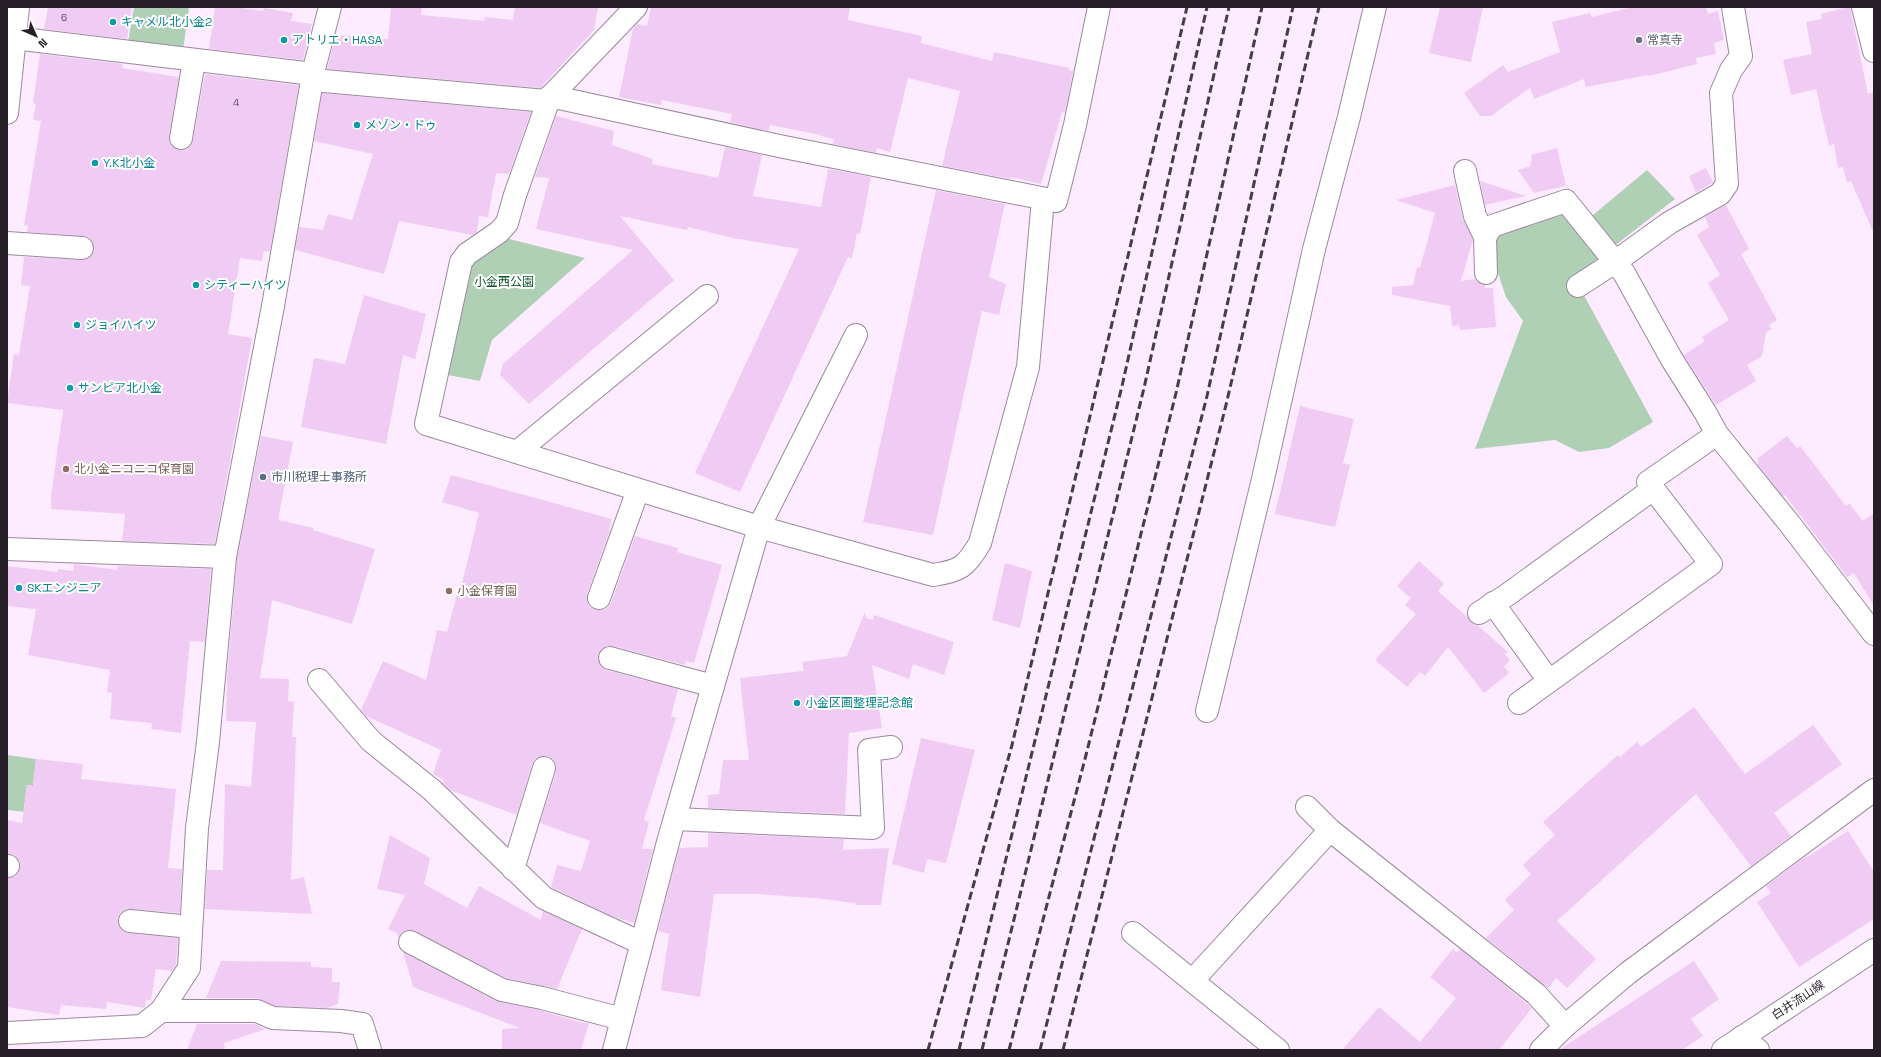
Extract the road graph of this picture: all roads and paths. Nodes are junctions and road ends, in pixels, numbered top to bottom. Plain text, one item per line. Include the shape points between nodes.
1 (18, 7) edge
2 (330, 7) edge
3 (636, 7) edge
4 (1099, 7) edge
5 (1375, 7) edge
6 (1733, 7) edge
7 (1863, 7) edge
8 (14, 38) junction
9 (1874, 51) edge
10 (194, 61) junction
11 (313, 77) junction
12 (8, 92) edge
13 (550, 96) junction
14 (7, 113) edge
15 (181, 138) dead end
16 (1465, 171) dead end
17 (1043, 199) junction
18 (1485, 237) junction
19 (7, 243) edge
20 (82, 248) dead end
21 (1615, 262) junction
22 (1486, 273) dead end
23 (1578, 286) dead end
24 (707, 296) dead end
25 (856, 335) dead end
26 (1717, 434) junction
27 (517, 452) junction
28 (1653, 489) junction
29 (638, 490) junction
30 (759, 527) junction
31 (7, 549) edge
32 (225, 557) junction
33 (599, 598) dead end
34 (1873, 628) edge
35 (610, 658) dead end
36 (319, 680) dead end
37 (1549, 681) junction
38 (713, 686) junction
39 (1519, 703) dead end
40 (1207, 711) dead end
41 (890, 747) dead end
42 (544, 768) dead end
43 (1874, 790) edge
44 (1306, 807) dead end
45 (675, 819) junction
46 (1330, 830) junction
47 (513, 869) junction
48 (130, 921) dead end
49 (191, 927) junction
50 (1133, 934) dead end
51 (410, 942) dead end
52 (641, 943) junction
53 (1874, 950) edge
54 (1193, 980) junction
55 (161, 1011) junction
56 (622, 1019) junction
57 (1565, 1026) junction
58 (7, 1033) edge
59 (1750, 1044) edge
60 (370, 1050) edge
61 (614, 1050) edge
62 (1278, 1050) edge
63 (1541, 1050) edge
64 (1723, 1050) edge

1 - 8 street
2 - 11 street
3 - 13 street
4 - 17 street via 1075,125 1056,201
5 - 40 street via 1314,249 1263,479
6 - 21 street via 1741,56 1731,70 1721,93 1727,184 1720,194 1670,222
7 - 9 street
8 - 10 street
8 - 12 street
10 - 11 street
10 - 15 street
11 - 13 street via 546,101
11 - 32 street
12 - 14 street
13 - 17 street
13 - 27 street via 507,223 499,232 467,254 461,262 426,424
16 - 18 street via 1475,216
17 - 30 street via 1028,367 980,543 970,560 953,572 933,575
18 - 21 street via 1492,226 1566,201
18 - 22 street
19 - 20 street
21 - 23 street
21 - 26 street
24 - 27 street
25 - 30 street
26 - 28 street via 1648,482
26 - 34 street
27 - 29 street
28 - 37 street via 1711,564
28 - 37 street via 1486,608
29 - 30 street
29 - 33 street
30 - 38 street
31 - 32 street
32 - 49 street via 200,764
35 - 38 street
36 - 47 street via 372,741 432,790
37 - 39 street
38 - 45 street
41 - 45 street via 869,750 873,828
42 - 47 street
43 - 57 street via 1634,968
44 - 46 street
45 - 52 street
46 - 54 street
46 - 57 street via 1536,994
47 - 52 street via 544,898
48 - 49 street
49 - 55 street via 189,968
50 - 54 street
51 - 56 street via 502,990
52 - 56 street
53 - 59 street, 白井流山線
54 - 62 street
55 - 58 street via 142,1026
55 - 60 street via 258,1011 273,1018 362,1024
56 - 61 street
57 - 63 street
59 - 64 street, 白井流山線

